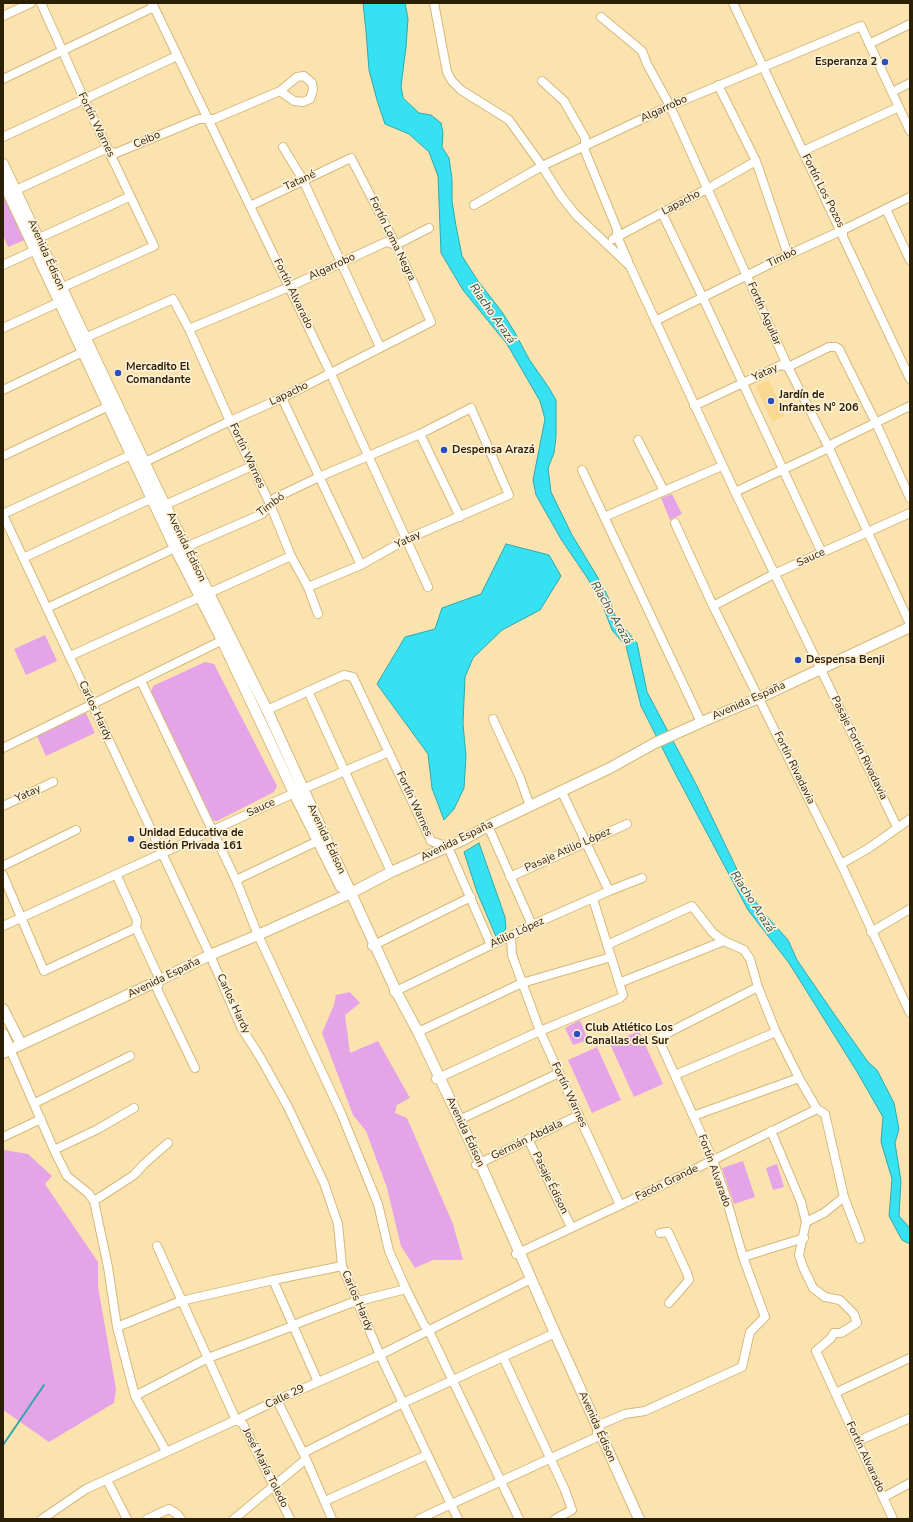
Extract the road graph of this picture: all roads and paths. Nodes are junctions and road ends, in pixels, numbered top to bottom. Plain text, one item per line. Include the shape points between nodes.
1 (31, 3) edge
2 (41, 3) edge
3 (434, 3) edge
4 (733, 3) edge
5 (153, 5) edge
6 (3, 16) edge
7 (600, 17) dead end
8 (910, 24) edge
9 (869, 44) junction
10 (62, 52) junction
11 (177, 56) junction
12 (763, 66) junction
13 (3, 79) edge
14 (542, 81) dead end
15 (910, 83) edge
16 (718, 85) junction
17 (280, 91) dead end
18 (892, 92) junction
19 (84, 99) junction
20 (670, 106) junction
21 (899, 107) junction
22 (207, 119) junction
23 (910, 131) edge
24 (3, 137) edge
25 (585, 146) junction
26 (283, 147) dead end
27 (109, 151) junction
28 (803, 151) junction
29 (351, 158) joint
30 (756, 161) junction
31 (3, 164) edge
32 (542, 166) junction
33 (5, 178) edge
34 (302, 180) junction
35 (707, 189) junction
36 (16, 190) junction
37 (129, 197) junction
38 (910, 197) edge
39 (474, 204) dead end
40 (250, 206) junction
41 (886, 209) junction
42 (662, 213) junction
43 (430, 228) dead end
44 (843, 230) junction
45 (617, 236) junction
46 (606, 243) junction
47 (39, 245) junction
48 (396, 245) junction
49 (788, 255) junction
50 (910, 260) edge
51 (341, 262) junction
52 (3, 265) edge
53 (630, 266) junction
54 (747, 276) junction
55 (289, 287) junction
56 (61, 288) junction
57 (703, 298) junction
58 (63, 301) junction
59 (656, 321) junction
60 (431, 322) joint
61 (3, 328) edge
62 (189, 329) junction
63 (85, 338) junction
64 (380, 347) junction
65 (86, 350) junction
66 (788, 367) junction
67 (332, 374) junction
68 (910, 379) edge
69 (743, 383) junction
70 (3, 390) edge
71 (282, 398) junction
72 (112, 404) junction
73 (694, 406) junction
74 (910, 406) edge
75 (230, 421) junction
76 (876, 424) junction
77 (420, 434) junction
78 (638, 440) dead end
79 (829, 448) junction
80 (135, 453) junction
81 (3, 456) edge
82 (369, 456) junction
83 (145, 462) junction
84 (252, 466) junction
85 (722, 466) junction
86 (782, 469) junction
87 (582, 470) dead end
88 (319, 476) junction
89 (664, 491) junction
90 (735, 492) junction
91 (509, 495) joint
92 (156, 497) junction
93 (910, 498) edge
94 (270, 504) junction
95 (165, 505) junction
96 (910, 513) edge
97 (3, 514) edge
98 (460, 517) junction
99 (604, 517) junction
100 (675, 524) dead end
101 (868, 533) junction
102 (407, 539) junction
103 (186, 547) junction
104 (175, 548) junction
105 (822, 553) junction
106 (291, 556) junction
107 (23, 558) junction
108 (361, 565) junction
109 (774, 574) junction
110 (308, 587) junction
111 (428, 587) dead end
112 (204, 596) junction
113 (713, 606) junction
114 (47, 608) junction
115 (318, 614) dead end
116 (910, 626) edge
117 (226, 639) junction
118 (70, 656) junction
119 (820, 669) junction
120 (141, 681) junction
121 (308, 691) junction
122 (759, 698) junction
123 (92, 704) junction
124 (266, 710) junction
125 (493, 719) dead end
126 (701, 722) junction
127 (3, 748) edge
128 (389, 752) junction
129 (346, 772) junction
130 (53, 782) dead end
131 (561, 790) junction
132 (298, 791) junction
133 (3, 806) edge
134 (530, 806) junction
135 (910, 819) edge
136 (627, 824) dead end
137 (488, 826) junction
138 (897, 827) junction
139 (76, 830) dead end
140 (212, 830) junction
141 (321, 840) junction
142 (586, 842) junction
143 (448, 847) junction
144 (162, 853) junction
145 (841, 864) junction
146 (3, 866) edge
147 (391, 872) junction
148 (116, 874) junction
149 (3, 875) edge
150 (510, 877) junction
151 (642, 878) dead end
152 (236, 880) junction
153 (609, 891) junction
154 (348, 894) junction
155 (471, 897) junction
156 (593, 899) junction
157 (910, 909) edge
158 (22, 918) junction
159 (532, 925) junction
160 (3, 926) edge
161 (136, 928) junction
162 (871, 932) junction
163 (258, 935) junction
164 (512, 936) junction
165 (724, 941) junction
166 (373, 944) junction
167 (491, 945) junction
168 (607, 945) junction
169 (210, 955) junction
170 (611, 956) junction
171 (160, 980) junction
172 (620, 982) junction
173 (522, 983) junction
174 (758, 987) junction
175 (395, 992) junction
176 (3, 1009) edge
177 (910, 1013) edge
178 (540, 1031) junction
179 (418, 1032) junction
180 (776, 1032) junction
181 (3, 1034) edge
182 (21, 1044) junction
183 (7, 1051) edge
184 (130, 1056) dead end
185 (194, 1068) dead end
186 (558, 1073) junction
187 (675, 1075) junction
188 (438, 1078) junction
189 (799, 1078) junction
190 (34, 1103) junction
191 (134, 1108) dead end
192 (817, 1109) junction
193 (578, 1115) junction
194 (693, 1116) junction
195 (41, 1119) junction
196 (459, 1120) junction
197 (771, 1130) junction
198 (3, 1138) edge
199 (528, 1139) junction
200 (168, 1143) dead end
201 (54, 1150) junction
202 (713, 1160) junction
203 (478, 1164) junction
204 (844, 1197) junction
205 (94, 1201) junction
206 (620, 1205) junction
207 (806, 1222) junction
208 (571, 1227) junction
209 (660, 1233) dead end
210 (804, 1238) junction
211 (860, 1239) dead end
212 (157, 1246) dead end
213 (518, 1253) junction
214 (743, 1257) junction
215 (342, 1266) junction
216 (528, 1279) junction
217 (272, 1280) junction
218 (406, 1289) junction
219 (181, 1301) junction
220 (357, 1302) junction
221 (669, 1303) dead end
222 (293, 1326) junction
223 (117, 1327) junction
224 (428, 1329) junction
225 (552, 1334) junction
226 (380, 1355) junction
227 (503, 1357) junction
228 (208, 1358) junction
229 (910, 1358) edge
230 (453, 1380) junction
231 (318, 1382) junction
232 (835, 1393) junction
233 (135, 1396) junction
234 (277, 1400) junction
235 (403, 1403) junction
236 (910, 1418) edge
237 (236, 1420) junction
238 (597, 1426) junction
239 (597, 1437) junction
240 (858, 1441) junction
241 (166, 1451) junction
242 (427, 1455) junction
243 (304, 1456) junction
244 (550, 1458) junction
245 (107, 1480) junction
246 (502, 1480) junction
247 (910, 1483) edge
248 (274, 1487) junction
249 (884, 1497) junction
250 (325, 1501) junction
251 (450, 1505) junction
252 (42, 1519) edge
253 (127, 1519) edge
254 (147, 1519) edge
255 (182, 1519) edge
256 (234, 1519) edge
257 (290, 1519) edge
258 (332, 1519) edge
259 (419, 1519) edge
260 (458, 1519) edge
261 (519, 1519) edge
262 (555, 1519) edge
263 (636, 1519) edge
264 (639, 1519) edge
265 (894, 1519) edge

1 - 6 street
2 - 10 street, Fortín Warnes
3 - 32 street via 446,72 461,90 509,120
4 - 12 street, Fortín Los Pozos
5 - 10 street
5 - 11 street, Fortín Alvarado
7 - 20 street, Fortín Aguilar via 642,51
8 - 9 street
9 - 12 street, Algarrobo via 861,26
9 - 18 street
10 - 13 street
10 - 19 street, Fortín Warnes
11 - 19 street
11 - 22 street, Fortín Alvarado
12 - 16 street, Algarrobo
12 - 28 street, Fortín Los Pozos
14 - 25 street, Pasaje Fortín Rivadavia via 564,101 585,138
15 - 18 street
16 - 20 street, Algarrobo
16 - 30 street
17 - 22 street, Ceibo via 214,119
18 - 21 street
19 - 24 street
19 - 27 street, Fortín Warnes
20 - 25 street, Algarrobo
20 - 35 street, Fortín Aguilar
21 - 23 street
21 - 28 street
22 - 27 street, Ceibo via 199,118 116,153
22 - 40 street, Fortín Alvarado
25 - 32 street, Algarrobo
25 - 45 street, Pasaje Fortín Rivadavia via 617,228
26 - 34 street
27 - 36 street, Ceibo via 103,150
27 - 37 street, Fortín Warnes
28 - 44 street, Fortín Los Pozos via 838,226
29 - 34 street, Tatané
29 - 48 street, Fortín Loma Negra
30 - 35 street, Lapacho
30 - 49 street
31 - 33 main road, Avenida Édison
32 - 39 street, Algarrobo
32 - 46 street via 576,215
33 - 36 main road, Avenida Édison
33 - 47 main road, Avenida Édison
34 - 40 street, Tatané
34 - 51 street
35 - 42 street, Lapacho
35 - 54 street, Fortín Aguilar
36 - 47 main road, Avenida Édison
37 - 47 street
37 - 56 street, Fortín Warnes via 154,246
38 - 41 street, Timbó
40 - 55 street, Fortín Alvarado
41 - 44 street, Timbó
41 - 50 street
42 - 45 street, Lapacho
42 - 57 street
43 - 48 street, Algarrobo
44 - 49 street, Timbó
44 - 68 street, Fortín Los Pozos via 843,237
45 - 46 street, Lapacho
45 - 53 street, Pasaje Fortín Rivadavia
46 - 53 street
47 - 52 street
47 - 56 main road, Avenida Édison
47 - 58 main road, Avenida Édison
48 - 51 street, Algarrobo via 386,242
48 - 60 street, Fortín Loma Negra
49 - 54 street, Timbó
51 - 55 street, Algarrobo
51 - 64 street
53 - 59 street, Pasaje Fortín Rivadavia
54 - 57 street, Timbó
54 - 66 street, Fortín Aguilar
55 - 62 street, Algarrobo
55 - 67 street, Fortín Alvarado
56 - 58 main road, Avenida Édison
57 - 59 street, Timbó
57 - 69 street
58 - 61 street
58 - 63 main road, Avenida Édison
58 - 65 main road, Avenida Édison
59 - 73 street, Pasaje Fortín Rivadavia
60 - 64 street, Lapacho
62 - 63 street, Fortín Warnes via 173,299
62 - 75 street, Fortín Warnes
63 - 65 main road, Avenida Édison
64 - 67 street, Lapacho
65 - 70 street
65 - 72 main road, Avenida Édison
66 - 69 street, Yatay via 781,365
66 - 76 street, Yatay via 829,347 836,347
66 - 79 street, Fortín Aguilar
67 - 71 street, Lapacho
67 - 82 street, Fortín Alvarado
69 - 73 street, Yatay
69 - 86 street
71 - 75 street, Lapacho
71 - 88 street
72 - 80 main road, Avenida Édison
72 - 81 street
73 - 85 street, Pasaje Fortín Rivadavia
74 - 76 street
75 - 83 street, Lapacho
75 - 84 street, Fortín Warnes
76 - 79 street via 834,443
76 - 93 street
77 - 82 street, Timbó
77 - 91 street, Timbó via 471,408
77 - 98 street
78 - 89 street
79 - 86 street
79 - 101 street, Fortín Aguilar
80 - 83 main road, Avenida Édison
80 - 92 main road, Avenida Édison
80 - 97 street
82 - 88 street, Timbó
82 - 102 street, Fortín Alvarado
83 - 92 main road, Avenida Édison
84 - 94 street, Fortín Warnes
84 - 95 street
85 - 89 street
85 - 90 street, Pasaje Fortín Rivadavia
86 - 90 street
86 - 105 street
87 - 99 street
88 - 94 street, Timbó via 276,498
88 - 108 street
89 - 99 street
90 - 109 street, Pasaje Fortín Rivadavia
91 - 98 street, Yatay
92 - 95 main road, Avenida Édison
92 - 104 main road, Avenida Édison
92 - 107 street
94 - 103 street, Timbó via 262,514
94 - 106 street, Fortín Warnes
95 - 103 main road, Avenida Édison
96 - 101 street, Sauce
97 - 107 street, Carlos Hardy
98 - 102 street, Yatay
99 - 126 street
100 - 113 street, Fortín Rivadavia
101 - 105 street, Sauce
101 - 116 street, Fortín Aguilar
102 - 108 street, Yatay
102 - 111 street, Fortín Alvarado
103 - 104 street, Timbó
103 - 112 main road, Avenida Édison
104 - 112 main road, Avenida Édison
104 - 114 street, Timbó
105 - 109 street, Sauce
106 - 110 street, Fortín Warnes
106 - 112 street
107 - 114 street, Carlos Hardy
108 - 110 street, Yatay
109 - 113 street, Sauce
109 - 119 street, Pasaje Fortín Rivadavia
110 - 115 street, Fortín Warnes
112 - 117 main road, Avenida Édison
112 - 118 street
113 - 122 street, Fortín Rivadavia
114 - 118 street, Carlos Hardy
116 - 119 main road, Avenida España
117 - 120 street
117 - 124 main road, Avenida Édison
117 - 132 main road, Avenida Édison
118 - 123 street, Carlos Hardy
119 - 122 main road, Avenida España
119 - 138 street, Pasaje Fortín Rivadavia
120 - 123 street
120 - 140 street
121 - 124 street
121 - 128 street, Fortín Warnes via 344,674 353,677
121 - 129 street
122 - 126 main road, Avenida España
122 - 145 street, Fortín Rivadavia
123 - 127 street
123 - 144 street, Carlos Hardy
124 - 132 main road, Avenida Édison
125 - 134 street
126 - 131 main road, Avenida España
128 - 129 street, Sauce
128 - 143 street, Fortín Warnes via 431,841
129 - 132 street, Sauce
129 - 147 street
130 - 133 street, Yatay
131 - 134 main road, Avenida España
131 - 142 street
132 - 140 street, Sauce
132 - 141 main road, Avenida Édison
134 - 137 main road, Avenida España
135 - 138 street
136 - 142 street, Pasaje Atilio López
137 - 143 main road, Avenida España
137 - 150 street
138 - 145 street via 869,848
139 - 146 street
140 - 144 street, Sauce
140 - 152 street
141 - 152 street
141 - 154 main road, Avenida Édison
142 - 150 street, Pasaje Atilio López
142 - 153 street
143 - 147 main road, Avenida España
143 - 155 street
144 - 148 street, Sauce
144 - 169 street, Carlos Hardy
145 - 162 street, Fortín Rivadavia
147 - 154 main road, Avenida España
148 - 158 street, Sauce
148 - 161 street via 136,920
149 - 158 street
150 - 159 street
151 - 153 street, Atilio López
152 - 163 street
153 - 156 street, Atilio López
154 - 163 main road, Avenida España
154 - 166 main road, Avenida Édison
155 - 166 street
155 - 167 street
156 - 159 street, Atilio López
156 - 168 street
157 - 162 street
158 - 160 street, Sauce
158 - 161 street via 44,970
159 - 164 street, Atilio López
161 - 171 street
162 - 177 street, Fortín Rivadavia
163 - 169 main road, Avenida España
163 - 218 street via 341,1114 378,1204 389,1251
164 - 167 street, Atilio López
164 - 173 street, Fortín Warnes via 512,955
165 - 168 street via 713,933 692,906
165 - 172 street
165 - 174 street via 744,950 750,959
166 - 175 main road, Avenida Édison
167 - 175 street, Atilio López
168 - 170 street
169 - 171 main road, Avenida España
169 - 215 street, Carlos Hardy via 242,1027 288,1107 324,1183 338,1224
170 - 172 street
170 - 173 street
171 - 182 main road, Avenida España
171 - 185 street via 158,989
172 - 178 street via 623,995 620,998
173 - 178 street, Fortín Warnes
173 - 179 street
174 - 180 street
174 - 187 street, Fortín Alvarado via 658,1038
175 - 179 main road, Avenida Édison
175 - 188 main road, Avenida Édison
176 - 182 main road
178 - 186 street, Fortín Warnes
178 - 188 street
179 - 188 main road, Avenida Édison
180 - 187 street
180 - 189 street
181 - 183 main road
182 - 183 main road, Avenida España
183 - 190 street
184 - 190 street
186 - 193 street, Fortín Warnes
186 - 196 street
187 - 194 street, Fortín Alvarado
188 - 196 main road, Avenida Édison
188 - 203 main road, Avenida Édison
189 - 192 street
189 - 194 street
190 - 195 street
191 - 201 street
192 - 197 street, Facón Grande
192 - 204 street via 825,1114
193 - 199 street, Germán Abdala
193 - 206 street, Fortín Warnes
194 - 202 street, Fortín Alvarado
195 - 198 street
195 - 201 street
196 - 203 main road, Avenida Édison
197 - 202 street, Facón Grande
197 - 207 street via 801,1202
199 - 203 street, Germán Abdala
199 - 208 street, Pasaje Édison
200 - 205 street via 134,1175
201 - 205 street via 67,1176
202 - 206 street, Facón Grande
202 - 214 street, Fortín Alvarado
203 - 213 main road, Avenida Édison
204 - 207 street via 824,1213
204 - 211 street
205 - 223 street
206 - 208 street, Facón Grande
207 - 210 street
208 - 213 street, Facón Grande
209 - 221 street via 668,1232 689,1280
210 - 214 street
210 - 232 street, Fortín Alvarado via 799,1255 813,1288 824,1297 840,1300 854,1314 857,1323 841,1333 834,1333 816,1351
212 - 219 street, José María Toledo
213 - 216 main road, Avenida Édison
214 - 238 street, Fortín Alvarado via 765,1317 750,1332 742,1367 645,1411 625,1414
215 - 217 street
215 - 220 street, Carlos Hardy
216 - 224 street, Calle 29
216 - 225 main road, Avenida Édison
217 - 219 street
217 - 222 street
218 - 220 street
218 - 224 street
219 - 223 street
219 - 228 street, José María Toledo
220 - 222 street
220 - 226 street, Carlos Hardy
222 - 228 street
222 - 231 street
223 - 233 street
224 - 226 street, Calle 29
224 - 230 street
225 - 227 street
225 - 238 main road, Avenida Édison
225 - 239 main road, Avenida Édison
226 - 231 street, Calle 29
226 - 235 street, Carlos Hardy
227 - 230 street
227 - 244 street
228 - 233 street
228 - 237 street, José María Toledo
229 - 232 street
230 - 235 street
230 - 246 street
231 - 234 street, Calle 29
232 - 240 street, Fortín Alvarado
233 - 241 street
234 - 237 street, Calle 29
234 - 243 street
235 - 242 street, Carlos Hardy
235 - 243 street
236 - 240 street
237 - 241 street, Calle 29
237 - 248 street, José María Toledo via 243,1424
238 - 239 street
238 - 264 main road, Avenida Édison
239 - 244 street
239 - 263 main road, Avenida Édison
240 - 249 street, Fortín Alvarado
241 - 245 street, Calle 29
242 - 250 street
242 - 251 street, Carlos Hardy
243 - 248 street
243 - 250 street
244 - 246 street
244 - 262 street via 572,1510
245 - 252 street, Calle 29 via 86,1489
245 - 253 street
246 - 251 street
246 - 261 street
247 - 249 street
248 - 256 street
248 - 257 street, José María Toledo
249 - 265 street, Fortín Alvarado
250 - 258 street
251 - 259 street
251 - 260 street, Carlos Hardy
254 - 255 street via 169,1509

